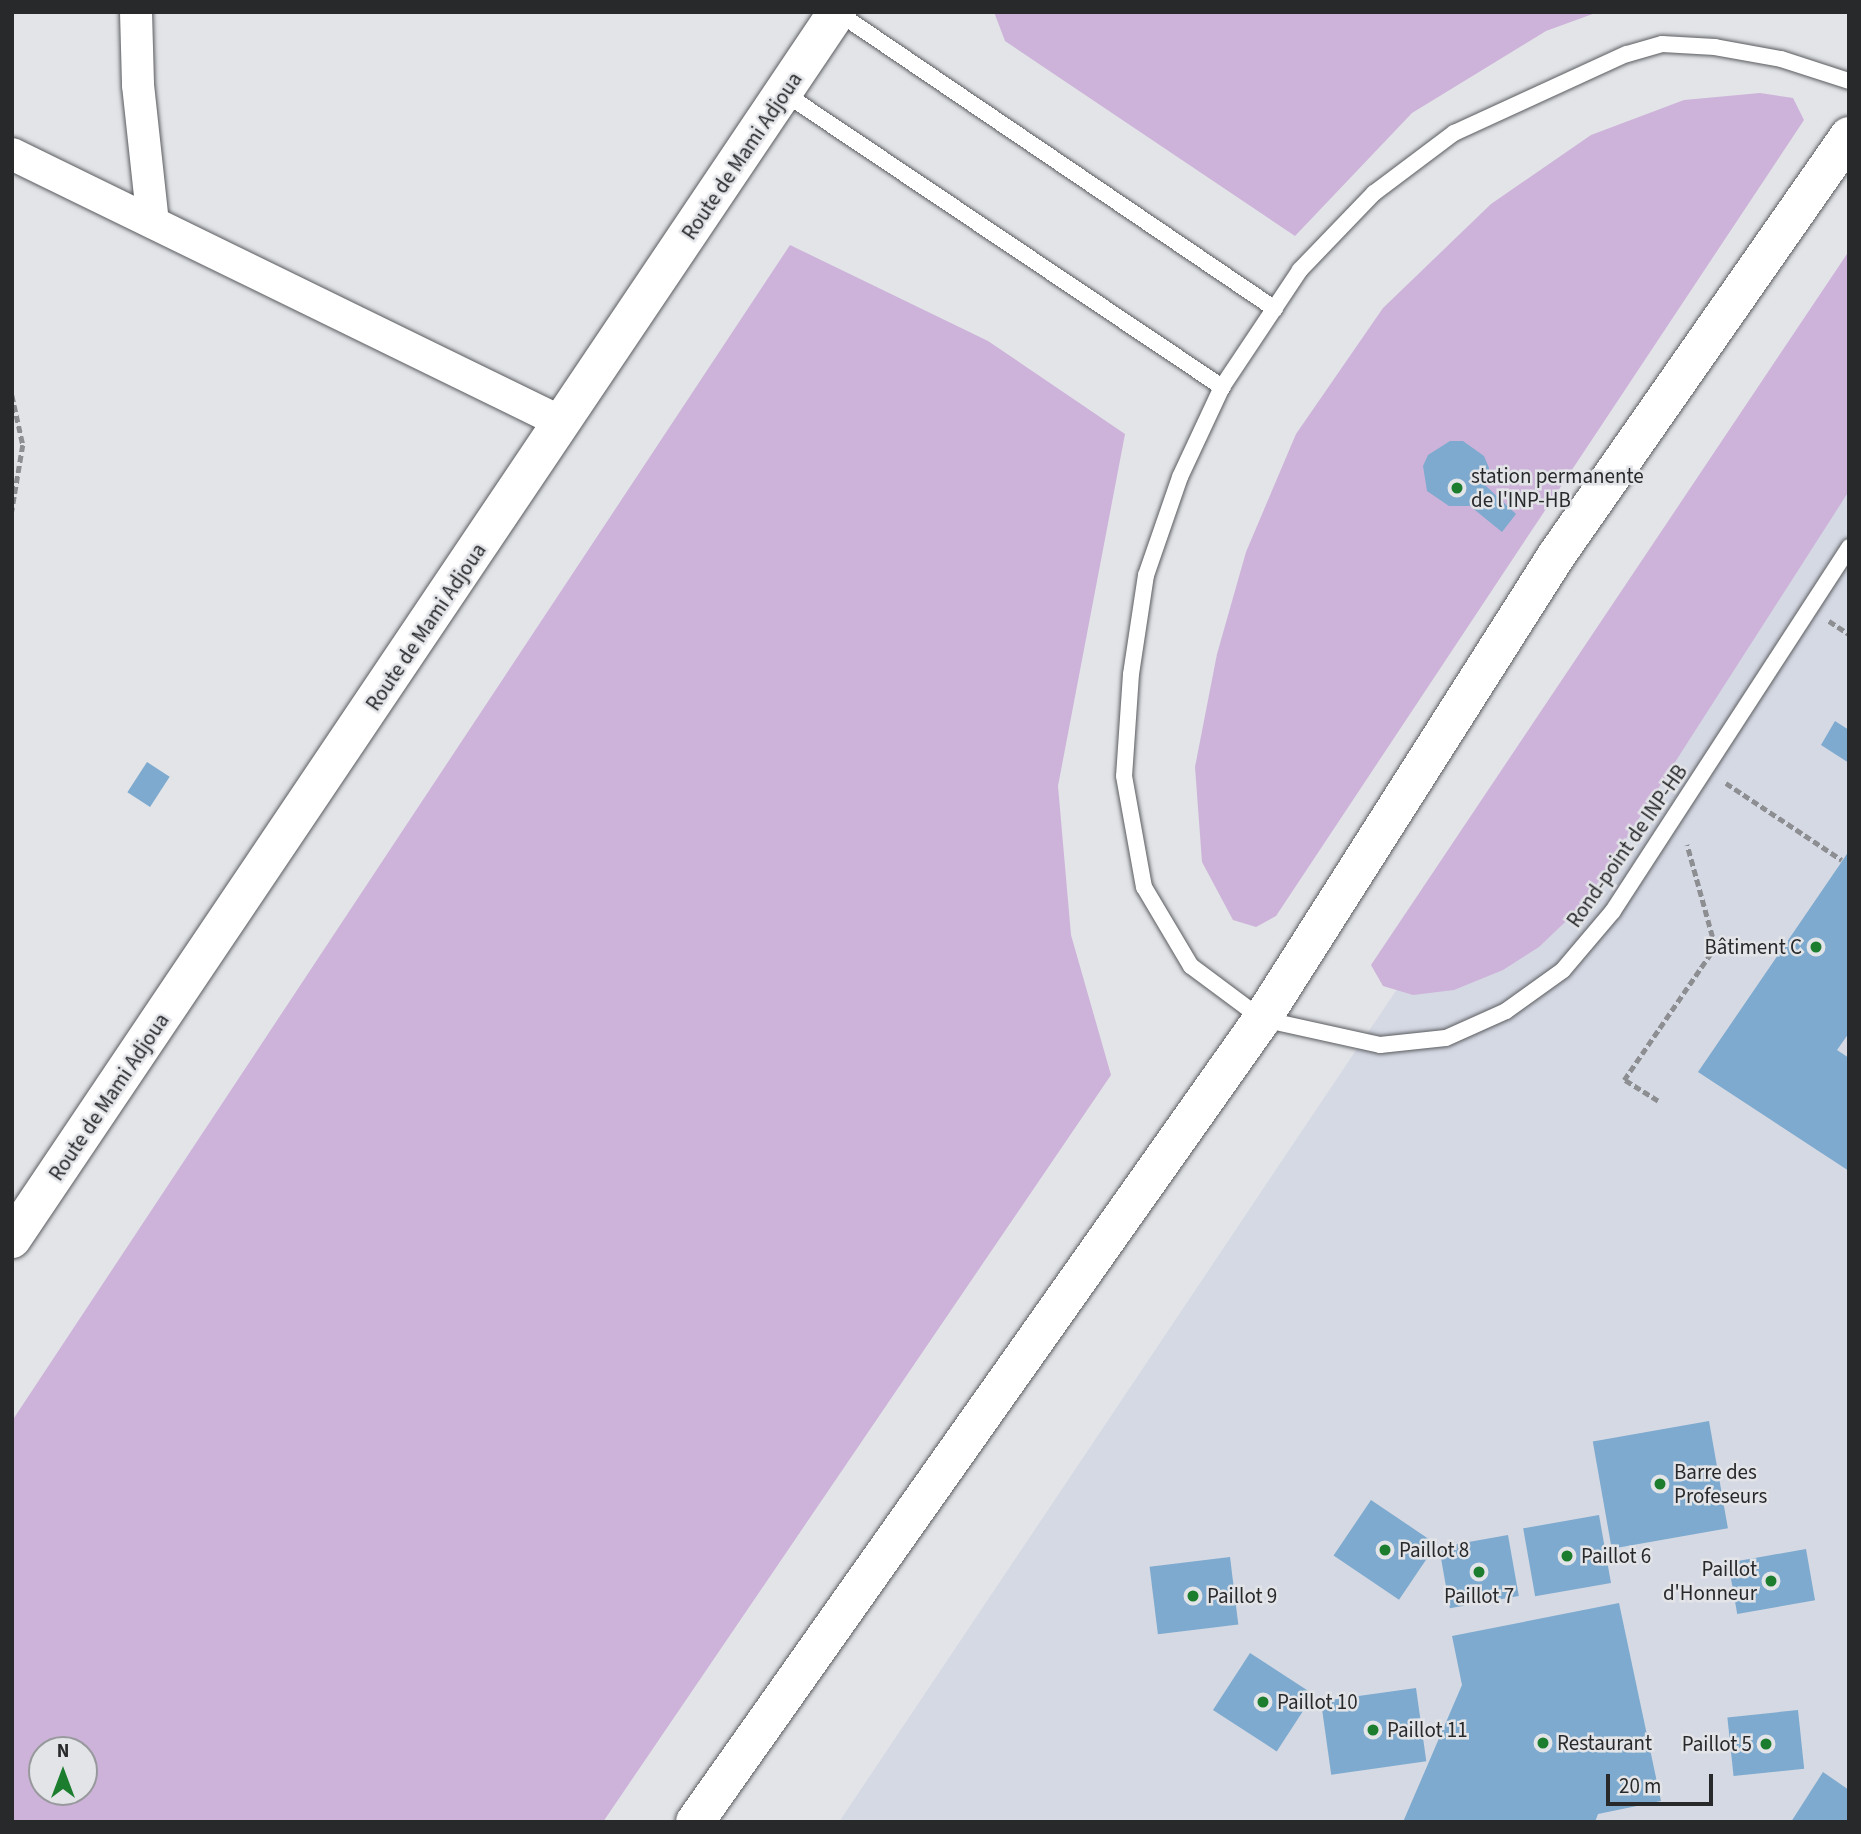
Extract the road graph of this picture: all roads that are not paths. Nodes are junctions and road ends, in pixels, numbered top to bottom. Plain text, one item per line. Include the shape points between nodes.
1 (136, 12) edge
2 (837, 12) edge
3 (1849, 81) edge
4 (784, 93) junction
5 (1849, 136) edge
6 (12, 154) edge
7 (153, 222) junction
8 (1275, 309) junction
9 (1222, 387) junction
10 (563, 423) junction
11 (1849, 547) edge
12 (1262, 1019) junction
13 (12, 1240) edge
14 (695, 1822) edge

1 - 7 street via 138,85
2 - 4 street, Route de Mami Adjoua
2 - 8 lane
3 - 8 lane, Rond-point de INP-HB via 1781,59 1716,47 1662,44 1626,54 1454,133 1374,193 1300,270
4 - 9 lane
4 - 10 street, Route de Mami Adjoua
5 - 12 street via 1556,556
6 - 7 street
7 - 10 street
8 - 9 lane, Rond-point de INP-HB
9 - 12 lane, Rond-point de INP-HB via 1180,477 1146,575 1131,674 1124,776 1144,887 1191,966
10 - 13 street, Route de Mami Adjoua
11 - 12 lane, Rond-point de INP-HB via 1613,911 1563,971 1506,1011 1446,1038 1380,1045
12 - 14 street

